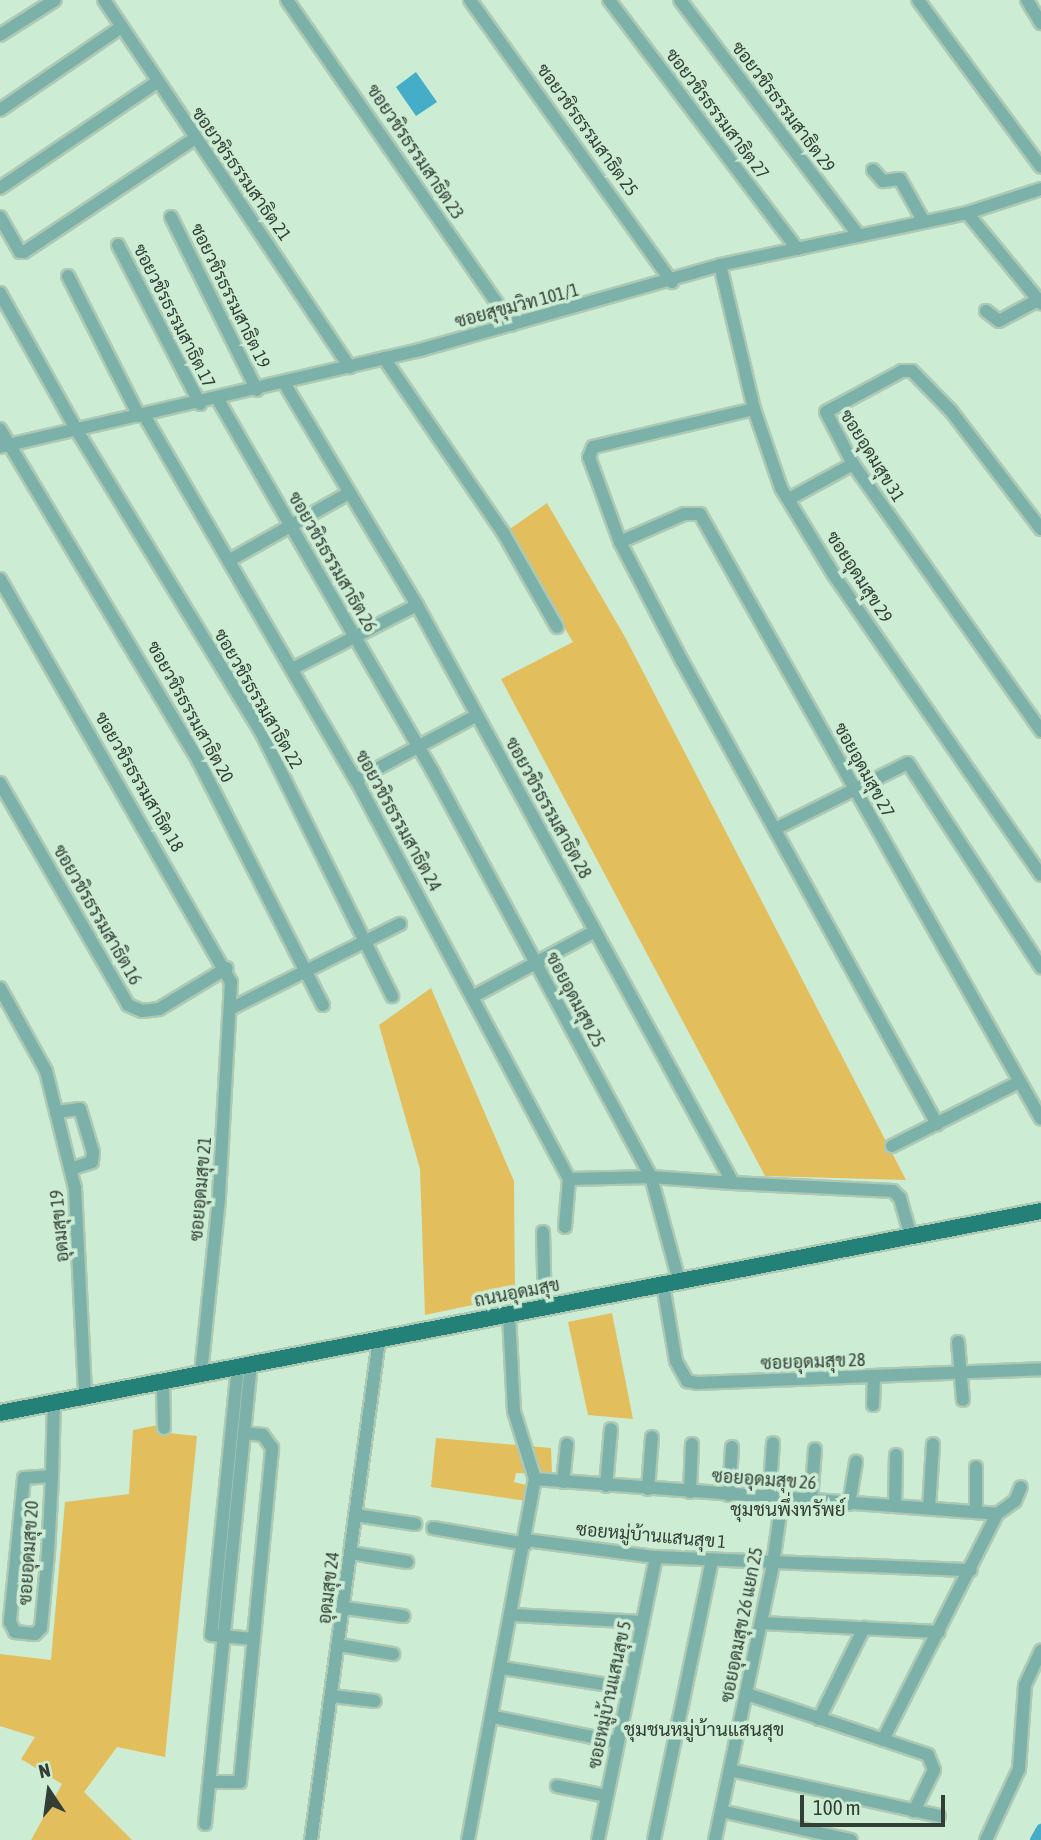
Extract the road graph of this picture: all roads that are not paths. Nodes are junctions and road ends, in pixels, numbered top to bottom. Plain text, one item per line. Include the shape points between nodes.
1 (55, 0) edge
2 (104, 0) edge
3 (287, 0) edge
4 (470, 0) edge
5 (609, 0) edge
6 (680, 0) edge
7 (918, 0) edge
8 (1027, 0) edge
9 (1041, 23) edge
10 (121, 27) junction
11 (0, 35) edge
12 (157, 82) junction
13 (0, 110) edge
14 (194, 139) junction
15 (1041, 167) edge
16 (873, 170) dead end
17 (0, 188) edge
18 (1041, 189) edge
19 (967, 213) junction
20 (0, 217) edge
21 (171, 217) dead end
22 (924, 222) junction
23 (859, 236) junction
24 (118, 245) dead end
25 (797, 249) junction
26 (720, 265) junction
27 (68, 276) dead end
28 (671, 282) junction
29 (0, 293) edge
30 (1040, 302) edge
31 (986, 311) dead end
32 (512, 325) junction
33 (384, 358) junction
34 (350, 367) junction
35 (284, 383) junction
36 (257, 390) junction
37 (216, 398) junction
38 (200, 404) junction
39 (754, 409) junction
40 (142, 415) junction
41 (0, 429) edge
42 (76, 429) junction
43 (5, 446) edge
44 (853, 464) junction
45 (349, 492) junction
46 (789, 499) junction
47 (290, 526) junction
48 (1041, 529) edge
49 (620, 542) junction
50 (230, 560) junction
51 (0, 579) edge
52 (417, 606) junction
53 (557, 626) dead end
54 (354, 634) junction
55 (292, 669) junction
56 (477, 715) junction
57 (1041, 731) edge
58 (417, 744) junction
59 (356, 779) junction
60 (0, 782) edge
61 (854, 787) junction
62 (775, 829) junction
63 (1041, 875) edge
64 (400, 924) dead end
65 (595, 931) junction
66 (365, 943) junction
67 (534, 960) junction
68 (1041, 967) edge
69 (227, 968) junction
70 (305, 970) junction
71 (0, 988) edge
72 (392, 996) dead end
73 (474, 996) junction
74 (323, 1005) dead end
75 (232, 1008) junction
76 (1019, 1082) junction
77 (57, 1112) junction
78 (1041, 1119) edge
79 (937, 1124) junction
80 (892, 1146) dead end
81 (71, 1169) junction
82 (651, 1177) junction
83 (569, 1179) junction
84 (733, 1183) junction
85 (1041, 1211) edge
86 (565, 1227) dead end
87 (543, 1232) dead end
88 (911, 1237) junction
89 (671, 1283) junction
90 (545, 1307) junction
91 (509, 1314) junction
92 (379, 1340) junction
93 (958, 1342) dead end
94 (244, 1365) junction
95 (1041, 1369) edge
96 (201, 1373) junction
97 (962, 1373) junction
98 (874, 1378) junction
99 (163, 1380) junction
100 (85, 1396) junction
101 (963, 1400) dead end
102 (54, 1402) junction
103 (873, 1405) dead end
104 (0, 1413) edge
105 (164, 1428) dead end
106 (240, 1428) junction
107 (611, 1429) dead end
108 (652, 1437) dead end
109 (773, 1443) dead end
110 (567, 1444) dead end
111 (692, 1444) dead end
112 (933, 1444) dead end
113 (732, 1447) dead end
114 (815, 1449) dead end
115 (897, 1455) dead end
116 (856, 1462) dead end
117 (976, 1467) dead end
118 (52, 1476) junction
119 (534, 1479) junction
120 (563, 1482) junction
121 (606, 1486) junction
122 (1021, 1486) dead end
123 (648, 1489) junction
124 (690, 1492) junction
125 (729, 1495) junction
126 (775, 1498) junction
127 (811, 1501) junction
128 (849, 1504) junction
129 (895, 1506) junction
130 (929, 1508) junction
131 (976, 1509) junction
132 (994, 1513) junction
133 (355, 1515) junction
134 (415, 1524) dead end
135 (433, 1528) dead end
136 (526, 1542) junction
137 (351, 1553) junction
138 (656, 1557) junction
139 (712, 1560) junction
140 (407, 1562) dead end
141 (773, 1564) junction
142 (971, 1570) junction
143 (345, 1608) junction
144 (513, 1615) junction
145 (403, 1616) dead end
146 (643, 1622) junction
147 (761, 1623) junction
148 (864, 1628) junction
149 (939, 1632) junction
150 (225, 1636) junction
151 (253, 1639) junction
152 (339, 1645) junction
153 (1041, 1651) edge
154 (393, 1654) dead end
155 (503, 1668) junction
156 (627, 1688) junction
157 (747, 1694) junction
158 (332, 1696) junction
159 (375, 1701) dead end
160 (494, 1717) junction
161 (819, 1719) junction
162 (883, 1740) junction
163 (617, 1742) junction
164 (730, 1770) junction
165 (210, 1782) junction
166 (557, 1786) dead end
167 (606, 1796) junction
168 (721, 1811) junction
169 (914, 1811) junction
170 (939, 1816) dead end
171 (205, 1824) dead end
172 (311, 1840) edge
173 (468, 1840) edge
174 (598, 1840) edge
175 (654, 1840) edge
176 (715, 1840) edge
177 (850, 1840) edge
178 (986, 1840) edge

1 - 11 street
2 - 10 street, ซอยวชิรธรรมสาธิต 21
3 - 32 street, ซอยวชิรธรรมสาธิต 23
4 - 28 street, ซอยวชิรธรรมสาธิต 25
5 - 25 street, ซอยวชิรธรรมสาธิต 27
6 - 23 street, ซอยวชิรธรรมสาธิต 29
7 - 15 street
8 - 9 street
10 - 12 street, ซอยวชิรธรรมสาธิต 21
10 - 13 street
12 - 14 street, ซอยวชิรธรรมสาธิต 21
12 - 17 street
14 - 20 street via 24,252
14 - 34 street, ซอยวชิรธรรมสาธิต 21
16 - 22 street via 883,181 900,179
18 - 19 street, ซอยสุขุมวิท 101/1
19 - 22 street, ซอยสุขุมวิท 101/1
19 - 30 street
21 - 36 street, ซอยวชิรธรรมสาธิต 19
22 - 23 street, ซอยสุขุมวิท 101/1
23 - 25 street, ซอยสุขุมวิท 101/1
24 - 38 street, ซอยวชิรธรรมสาธิต 17
25 - 26 street, ซอยสุขุมวิท 101/1
26 - 28 street, ซอยสุขุมวิท 101/1
26 - 39 street, ซอยอุดมสุข 29
27 - 40 street, ซอยวชิรธรรมสาธิต 24
28 - 32 street, ซอยสุขุมวิท 101/1
29 - 42 street, ซอยวชิรธรรมสาธิต 22
30 - 31 street via 999,321
32 - 33 street, ซอยสุขุมวิท 101/1
33 - 34 street, ซอยสุขุมวิท 101/1
33 - 53 street via 503,534
34 - 35 street, ซอยสุขุมวิท 101/1
35 - 36 street, ซอยสุขุมวิท 101/1
35 - 45 street, ซอยวชิรธรรมสาธิต 28
36 - 37 street, ซอยสุขุมวิท 101/1
37 - 38 street, ซอยสุขุมวิท 101/1
37 - 47 street, ซอยวชิรธรรมสาธิต 26
38 - 40 street, ซอยสุขุมวิท 101/1
39 - 46 street, ซอยอุดมสุข 29 via 777,479
39 - 49 street via 593,446 589,457
40 - 42 street, ซอยสุขุมวิท 101/1
40 - 50 street, ซอยวชิรธรรมสาธิต 24
41 - 43 street, ซอยวชิรธรรมสาธิต 20
42 - 43 street, ซอยสุขุมวิท 101/1
42 - 66 street, ซอยวชิรธรรมสาธิต 22 via 261,732
43 - 70 street, ซอยวชิรธรรมสาธิต 20 via 198,761
44 - 46 street
44 - 48 street, ซอยอุดมสุข 31 via 825,412 908,370 951,411
44 - 57 street, ซอยอุดมสุข 31
45 - 47 street
45 - 52 street, ซอยวชิรธรรมสาธิต 28
46 - 63 street, ซอยอุดมสุข 29 via 834,575
47 - 50 street
47 - 54 street, ซอยวชิรธรรมสาธิต 26
49 - 61 street, ซอยอุดมสุข 27 via 684,514 700,514
49 - 62 street
50 - 55 street, ซอยวชิรธรรมสาธิต 24
51 - 69 street, ซอยวชิรธรรมสาธิต 18
52 - 54 street
52 - 56 street, ซอยวชิรธรรมสาธิต 28
54 - 55 street
54 - 58 street, ซอยวชิรธรรมสาธิต 26
55 - 59 street, ซอยวชิรธรรมสาธิต 24
56 - 58 street
56 - 65 street, ซอยวชิรธรรมสาธิต 28
58 - 59 street
58 - 67 street, ซอยอุดมสุข 25
59 - 73 street, ซอยวชิรธรรมสาธิต 24
60 - 69 street, ซอยวชิรธรรมสาธิต 16 via 128,1004 142,1011 159,1009
61 - 62 street
61 - 68 street via 908,763
61 - 76 street, ซอยอุดมสุข 27
62 - 79 street
64 - 66 street
65 - 67 street
65 - 84 street, ซอยวชิรธรรมสาธิต 28
66 - 70 street
66 - 72 street, ซอยวชิรธรรมสาธิต 22
67 - 73 street
67 - 82 street, ซอยอุดมสุข 25
69 - 75 street, ซอยวชิรธรรมสาธิต 18
70 - 74 street, ซอยวชิรธรรมสาธิต 20
70 - 75 street
71 - 77 street, อุดมสุข 19 via 39,1059
73 - 83 street, ซอยวชิรธรรมสาธิต 24
75 - 96 street, ซอยอุดมสุข 21
76 - 78 street, ซอยอุดมสุข 27
76 - 79 street
77 - 81 street, อุดมสุข 19
77 - 81 street via 80,1109 93,1152 92,1163
79 - 80 street
81 - 100 street, อุดมสุข 19 via 79,1213
82 - 83 street
82 - 84 street
82 - 89 street, ซอยอุดมสุข 25
83 - 86 street
84 - 88 street via 893,1191 900,1198
85 - 88 main road, ถนนอุดมสุข
87 - 90 street
88 - 89 main road, ถนนอุดมสุข
89 - 90 main road, ถนนอุดมสุข
89 - 98 street, ซอยอุดมสุข 28 via 676,1361 687,1381
90 - 91 main road, ถนนอุดมสุข
91 - 92 main road, ถนนอุดมสุข
91 - 119 street via 514,1411
92 - 94 main road, ถนนอุดมสุข
92 - 133 street, อุดมสุข 24
93 - 97 street
94 - 96 main road, ถนนอุดมสุข
94 - 106 street
95 - 97 street, ซอยอุดมสุข 28
96 - 99 main road, ถนนอุดมสุข
97 - 98 street, ซอยอุดมสุข 28
97 - 101 street
98 - 103 street
99 - 100 main road, ถนนอุดมสุข
99 - 105 street
100 - 102 main road, ถนนอุดมสุข
102 - 104 main road, ถนนอุดมสุข
102 - 118 street, ซอยอุดมสุข 20
106 - 150 street via 211,1635
106 - 151 street via 264,1435 272,1448
107 - 121 street
108 - 123 street
109 - 126 street, ซอยอุดมสุข 26 แยก 25
110 - 120 street
111 - 124 street
112 - 130 street
113 - 125 street
114 - 127 street
115 - 129 street
116 - 128 street
117 - 131 street
118 - 118 street, ซอยอุดมสุข 20 via 24,1478 10,1622 15,1632 35,1634 41,1628
119 - 120 street, ซอยอุดมสุข 26
119 - 136 street
120 - 121 street, ซอยอุดมสุข 26
121 - 123 street, ซอยอุดมสุข 26
122 - 132 street via 1015,1501
123 - 124 street, ซอยอุดมสุข 26
124 - 125 street, ซอยอุดมสุข 26
125 - 126 street, ซอยอุดมสุข 26
126 - 127 street, ซอยอุดมสุข 26
126 - 141 street, ซอยอุดมสุข 26 แยก 25
127 - 128 street, ซอยอุดมสุข 26
128 - 129 street, ซอยอุดมสุข 26
129 - 130 street, ซอยอุดมสุข 26
130 - 131 street, ซอยอุดมสุข 26
131 - 132 street, ซอยอุดมสุข 26
132 - 142 street
133 - 134 street
133 - 137 street, อุดมสุข 24
135 - 136 street, ซอยหมู่บ้านแสนสุข 1
136 - 138 street, ซอยหมู่บ้านแสนสุข 1
136 - 144 street
137 - 140 street
137 - 143 street, อุดมสุข 24
138 - 139 street, ซอยหมู่บ้านแสนสุข 1
138 - 146 street, ซอยหมู่บ้านแสนสุข 5
139 - 141 street, ซอยหมู่บ้านแสนสุข 1
139 - 175 street
141 - 142 street, ซอยหมู่บ้านแสนสุข 1
141 - 147 street, ซอยอุดมสุข 26 แยก 25
142 - 149 street
143 - 145 street
143 - 152 street, อุดมสุข 24
144 - 146 street
144 - 155 street
146 - 156 street, ซอยหมู่บ้านแสนสุข 5
147 - 148 street
147 - 157 street, ซอยอุดมสุข 26 แยก 25
148 - 149 street
148 - 161 street
149 - 162 street
150 - 151 street
150 - 165 street
151 - 165 street via 240,1782
152 - 154 street
152 - 158 street, อุดมสุข 24
153 - 178 street via 1025,1685 1019,1769
155 - 156 street
155 - 160 street
156 - 163 street, ซอยหมู่บ้านแสนสุข 5
157 - 161 street
157 - 164 street, ซอยอุดมสุข 26 แยก 25
158 - 159 street
158 - 172 street, อุดมสุข 24
160 - 163 street
160 - 173 street
161 - 162 street
162 - 169 street via 928,1755 934,1763
163 - 167 street, ซอยหมู่บ้านแสนสุข 5
164 - 168 street, ซอยอุดมสุข 26 แยก 25
164 - 169 street
165 - 171 street
166 - 167 street
167 - 174 street, ซอยหมู่บ้านแสนสุข 5
168 - 176 street, ซอยอุดมสุข 26 แยก 25
168 - 177 street
169 - 170 street

